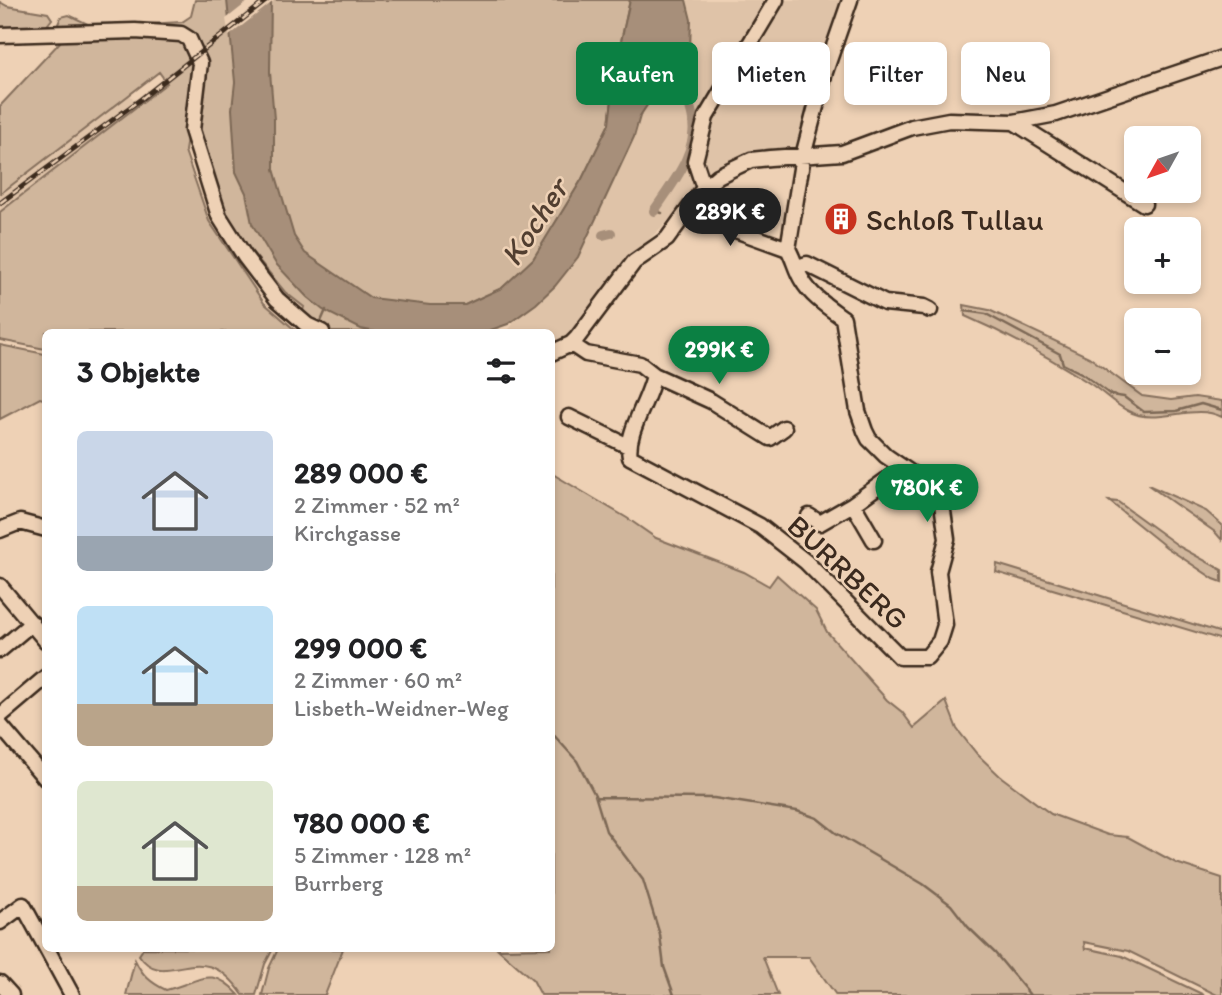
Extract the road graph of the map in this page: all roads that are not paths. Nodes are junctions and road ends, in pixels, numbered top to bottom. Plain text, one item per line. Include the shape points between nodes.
1 (776, 0) edge
2 (850, 0) edge
3 (0, 34) edge
4 (1222, 58) edge
5 (1056, 114) junction
6 (1014, 122) junction
7 (1037, 138) junction
8 (803, 156) junction
9 (704, 188) junction
10 (1144, 204) dead end
11 (688, 213) junction
12 (788, 249) junction
13 (798, 267) junction
14 (930, 310) dead end
15 (316, 329) edge
16 (571, 344) junction
17 (555, 351) edge
18 (654, 375) junction
19 (569, 417) dead end
20 (784, 428) dead end
21 (628, 446) junction
22 (903, 468) junction
23 (853, 504) junction
24 (809, 516) dead end
25 (42, 528) edge
26 (0, 530) edge
27 (874, 540) dead end
28 (0, 586) edge
29 (32, 624) junction
30 (42, 636) edge
31 (0, 650) edge
32 (42, 680) edge
33 (0, 716) edge
34 (0, 725) edge
35 (42, 774) edge
36 (0, 922) edge
37 (42, 940) edge
38 (49, 952) edge
39 (0, 983) edge
40 (11, 995) edge
41 (72, 995) edge

1 - 9 street via 706,117 695,161
2 - 8 street
3 - 15 street via 135,31 181,34 189,39 200,63 192,130 219,216 277,299
4 - 5 street
5 - 6 street
5 - 7 street
6 - 7 street
6 - 8 street via 949,120 912,127 842,153
7 - 10 street
8 - 9 street via 751,160
8 - 12 street
9 - 11 street
11 - 12 street
11 - 16 street via 667,239 634,261
12 - 13 street
13 - 14 street via 807,264 885,303
13 - 22 street, BURRBERG via 801,280 820,302 843,318 862,425 869,439
16 - 17 street
16 - 18 street via 586,354 640,365
18 - 20 street via 711,401 770,438
18 - 21 street
19 - 21 street, BURRBERG
21 - 22 street, BURRBERG via 630,457 769,533 806,562 900,657 927,657 945,625 938,572 947,539 942,505 933,488
22 - 23 street, BURRBERG
23 - 24 street, BURRBERG via 820,523
23 - 27 street, BURRBERG
25 - 26 street via 20,522
28 - 29 street
29 - 30 street
29 - 31 street
32 - 33 street
34 - 35 street
36 - 37 street via 23,905
38 - 41 street
39 - 40 street

